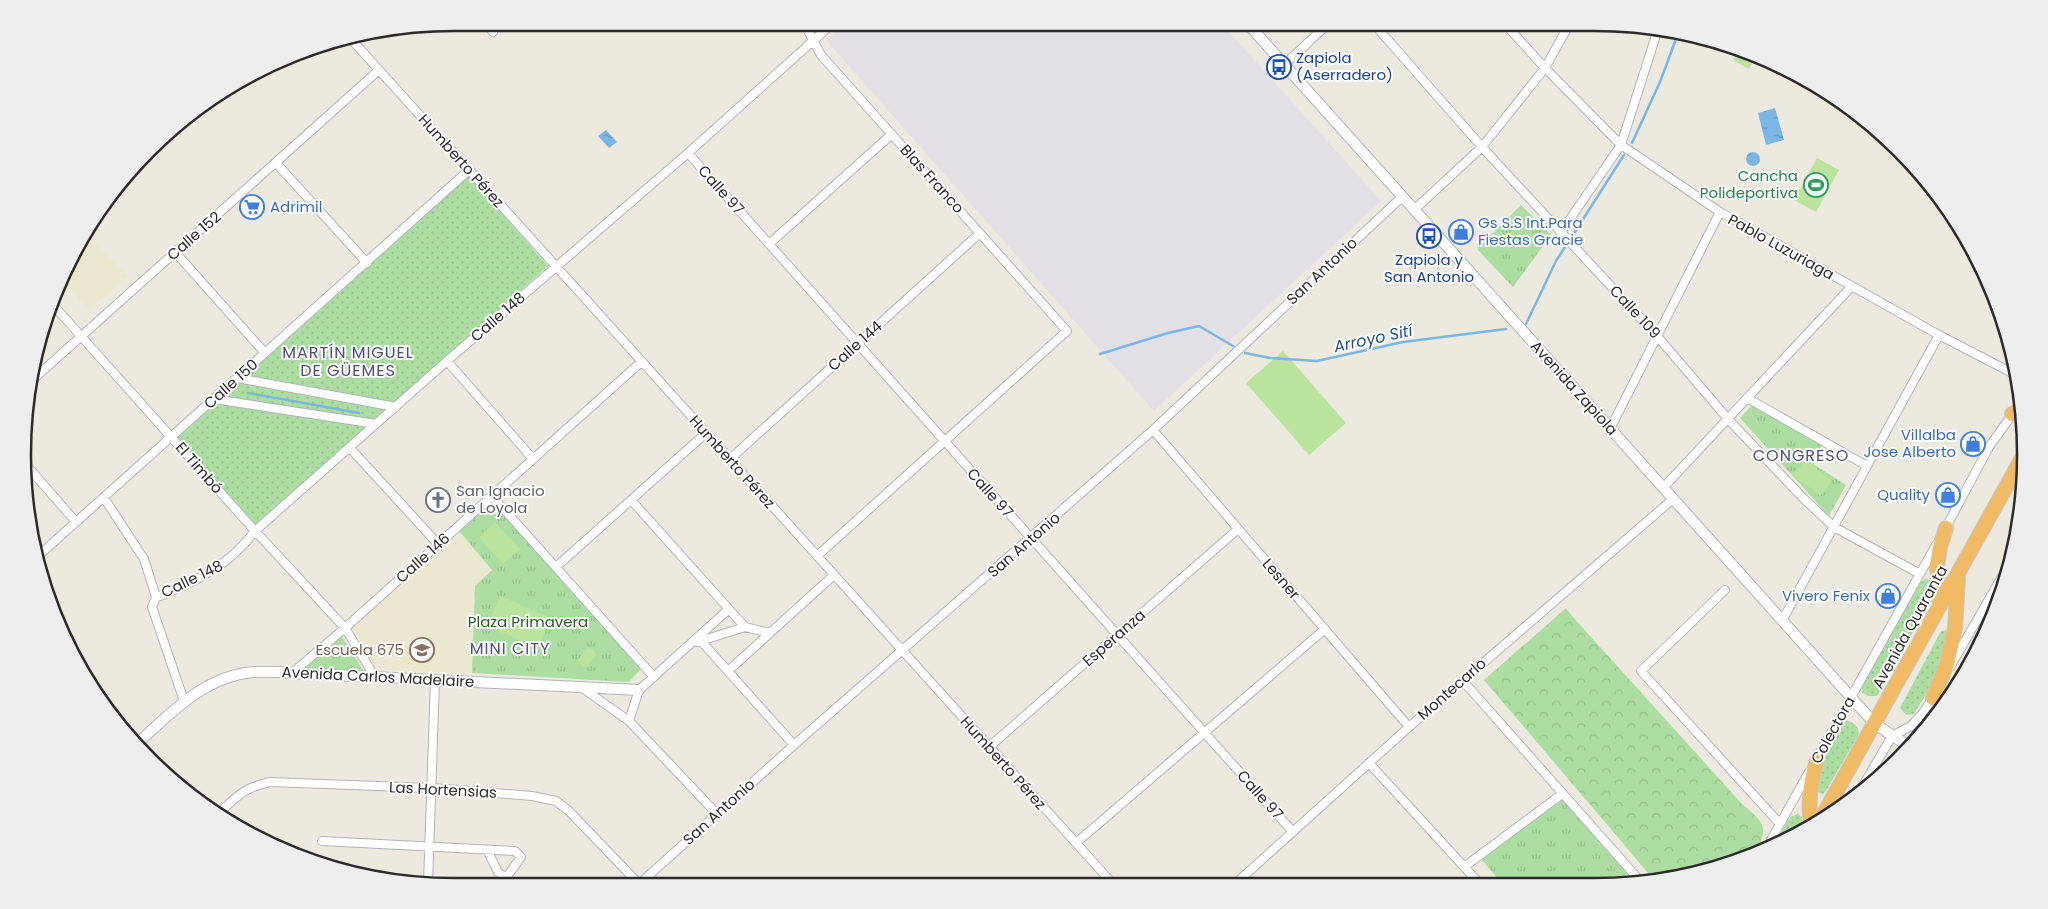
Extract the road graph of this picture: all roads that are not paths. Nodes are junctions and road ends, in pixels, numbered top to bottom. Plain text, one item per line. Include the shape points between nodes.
1 (808, 31) edge
2 (823, 31) edge
3 (1255, 31) edge
4 (1320, 31) edge
5 (1381, 31) edge
6 (1512, 31) edge
7 (1565, 31) edge
8 (1656, 36) edge
9 (813, 40) junction
10 (355, 43) edge
11 (1285, 64) junction
12 (1545, 68) junction
13 (379, 70) junction
14 (892, 134) junction
15 (1621, 145) junction
16 (1482, 147) junction
17 (688, 153) junction
18 (276, 163) junction
19 (469, 170) junction
20 (1403, 196) junction
21 (1415, 209) junction
22 (1720, 212) junction
23 (1561, 232) junction
24 (980, 233) junction
25 (769, 244) junction
26 (175, 252) junction
27 (367, 262) junction
28 (556, 266) junction
29 (1852, 286) junction
30 (57, 309) edge
31 (1939, 334) junction
32 (81, 336) junction
33 (1657, 336) junction
34 (858, 344) junction
35 (265, 353) junction
36 (447, 361) junction
37 (641, 362) junction
38 (2009, 371) edge
39 (39, 374) edge
40 (237, 378) junction
41 (1747, 398) junction
42 (214, 399) junction
43 (396, 406) junction
44 (2015, 414) edge
45 (1728, 419) junction
46 (376, 424) junction
47 (1610, 428) junction
48 (1153, 430) junction
49 (706, 433) junction
50 (172, 437) junction
51 (944, 441) junction
52 (350, 448) junction
53 (533, 459) junction
54 (730, 459) junction
55 (1867, 466) junction
56 (2016, 469) edge
57 (32, 471) edge
58 (2016, 478) edge
59 (2009, 483) junction
60 (1663, 488) junction
61 (492, 496) junction
62 (104, 498) junction
63 (1673, 499) junction
64 (632, 501) junction
65 (76, 522) junction
66 (1834, 527) junction
67 (1946, 528) junction
68 (1238, 529) junction
69 (255, 531) junction
70 (1032, 539) junction
71 (438, 544) junction
72 (43, 552) edge
73 (817, 556) junction
74 (556, 567) junction
75 (1920, 574) junction
76 (1958, 574) junction
77 (834, 575) junction
78 (1995, 589) edge
79 (1725, 590) dead end
80 (156, 596) junction
81 (1940, 607) junction
82 (729, 609) junction
83 (1782, 621) junction
84 (744, 626) junction
85 (345, 628) junction
86 (1325, 629) junction
87 (770, 633) junction
88 (1117, 635) junction
89 (701, 641) junction
90 (688, 646) junction
91 (902, 650) junction
92 (728, 671) junction
93 (292, 673) junction
94 (375, 677) junction
95 (654, 677) junction
96 (435, 680) junction
97 (1463, 681) junction
98 (581, 687) junction
99 (639, 690) junction
100 (1851, 698) junction
101 (1933, 698) junction
102 (184, 701) junction
103 (629, 721) junction
104 (1874, 724) junction
105 (1409, 727) junction
106 (1205, 734) junction
107 (1892, 736) junction
108 (141, 740) edge
109 (1904, 743) edge
110 (794, 745) junction
111 (989, 747) junction
112 (1818, 756) junction
113 (1369, 763) junction
114 (1870, 776) edge
115 (431, 788) junction
116 (1562, 794) junction
117 (1828, 807) edge
118 (223, 809) edge
119 (717, 814) junction
120 (1810, 818) edge
121 (1780, 824) junction
122 (1293, 832) junction
123 (1772, 838) edge
124 (322, 841) dead end
125 (1076, 843) junction
126 (429, 846) junction
127 (487, 850) junction
128 (1464, 867) junction
129 (1635, 876) edge
130 (428, 877) edge
131 (631, 878) edge
132 (646, 878) edge
133 (1108, 878) edge
134 (1243, 878) edge
135 (1474, 878) edge

1 - 9 street, Blas Franco
2 - 9 street, Calle 148
3 - 11 main road, Avenida Zapiola
4 - 11 street
5 - 16 street, Calle 109
6 - 12 street, Pablo Luzuriaga
7 - 12 street
8 - 15 street
9 - 14 street, Blas Franco via 821,55
9 - 17 street, Calle 148
10 - 13 street, Humberto Pérez
11 - 20 main road, Avenida Zapiola
12 - 15 street, Pablo Luzuriaga
12 - 16 street
13 - 18 street, Calle 152
13 - 19 street, Humberto Pérez
14 - 24 street, Blas Franco
14 - 25 street
15 - 22 street, Pablo Luzuriaga
15 - 23 street
16 - 21 street
16 - 23 street, Calle 109
17 - 25 street, Calle 97
17 - 28 street, Calle 148
18 - 26 street, Calle 152
18 - 27 street
19 - 27 street, Calle 150
19 - 28 street, Humberto Pérez
20 - 21 main road, Avenida Zapiola
20 - 48 street, San Antonio
21 - 47 main road, Avenida Zapiola
22 - 29 street, Pablo Luzuriaga
22 - 33 street
23 - 33 street, Calle 109
24 - 34 street, Calle 144
24 - 51 street, Blas Franco via 1067,331
25 - 34 street, Calle 97
26 - 32 street, Calle 152
26 - 35 street
27 - 35 street, Calle 150
28 - 36 street, Calle 148
28 - 37 street, Humberto Pérez
29 - 31 street, Pablo Luzuriaga
29 - 41 street
30 - 32 street, El Timbó
31 - 38 street, Pablo Luzuriaga
31 - 55 street
32 - 39 street, Calle 152
32 - 50 street, El Timbó
33 - 45 street, Calle 109
33 - 47 street
34 - 51 street, Calle 97
34 - 54 street, Calle 144
35 - 40 street, Calle 150
36 - 43 street, Calle 148
36 - 53 street
37 - 49 street, Humberto Pérez
37 - 53 street, Calle 146
40 - 42 street, Calle 150
40 - 43 street
41 - 45 street
41 - 55 street
42 - 46 street
42 - 50 street, Calle 150
43 - 46 street, Calle 148
44 - 67 street, Colectora via 1989,447
45 - 60 street
45 - 66 street, Calle 109
46 - 52 street, Calle 148
47 - 60 main road, Avenida Zapiola
48 - 68 street, Lesner
48 - 70 street, San Antonio
49 - 54 street, Humberto Pérez
49 - 64 street
50 - 62 street, Calle 150
50 - 69 street, El Timbó
51 - 70 street, Calle 97
51 - 73 street
52 - 69 street, Calle 148
52 - 71 street
53 - 61 street, Calle 146
54 - 73 street, Humberto Pérez
55 - 66 street
56 - 59 highway, Avenida Quaranta
57 - 65 street
58 - 59 highway
59 - 76 highway, Avenida Quaranta
60 - 63 main road, Avenida Zapiola
61 - 71 street, Calle 146
61 - 74 street
62 - 65 street, Calle 150
62 - 80 street via 144,560
63 - 83 main road, Avenida Zapiola
63 - 97 street, Montecarlo
64 - 74 street
64 - 82 street
65 - 72 street, Calle 150
66 - 75 street, Calle 109
66 - 83 street
67 - 75 street, Colectora
67 - 81 highway via 1937,567
68 - 86 street, Lesner
68 - 88 street, Esperanza
69 - 80 street, Calle 148 via 225,564
69 - 85 street, El Timbó
70 - 88 street, Calle 97
70 - 91 street, San Antonio
71 - 85 street, Calle 146
73 - 77 street, Humberto Pérez
74 - 95 street
75 - 100 street, Colectora
76 - 81 highway, Avenida Quaranta
76 - 101 highway via 1955,628 1947,664
77 - 87 street
77 - 91 street, Humberto Pérez
78 - 101 street
79 - 121 street via 1641,671
80 - 102 street via 152,607
81 - 104 highway, Avenida Quaranta
82 - 84 street
82 - 90 street
83 - 100 main road, Avenida Zapiola
84 - 87 street
84 - 89 street
85 - 93 street, Calle 146
85 - 94 street, El Timbó
86 - 105 street, Lesner
86 - 106 street
87 - 92 street
88 - 106 street, Calle 97
88 - 111 street, Esperanza
89 - 90 street
89 - 92 street
90 - 95 street
91 - 110 street, San Antonio
91 - 111 street, Humberto Pérez
92 - 110 street
93 - 94 main road, Avenida Carlos Madelaire
93 - 102 main road, Avenida Carlos Madelaire via 252,672 223,680
94 - 96 main road, Avenida Carlos Madelaire
95 - 99 street
96 - 98 main road, Avenida Carlos Madelaire
96 - 115 street
97 - 105 street, Montecarlo
97 - 116 street
98 - 99 main road, Avenida Carlos Madelaire
98 - 103 street
99 - 103 street
100 - 104 main road, Avenida Zapiola
100 - 112 street, Colectora
101 - 107 street via 1911,726
102 - 108 main road, Avenida Carlos Madelaire
103 - 119 street
104 - 107 main road, Avenida Zapiola
104 - 117 highway, Avenida Quaranta
105 - 113 street, Montecarlo
106 - 122 street, Calle 97
106 - 125 street
107 - 109 main road, Avenida Zapiola
107 - 114 street
110 - 119 street, San Antonio
111 - 125 street, Humberto Pérez
112 - 120 highway via 1810,782
112 - 121 street, Colectora
113 - 122 street, Montecarlo
113 - 128 street
115 - 118 street, Las Hortensias via 270,782 240,792
115 - 126 street
115 - 131 street, Las Hortensias via 556,801
116 - 128 street
116 - 129 street
119 - 132 street, San Antonio
121 - 123 street, Colectora
122 - 134 street, Montecarlo
124 - 126 street
125 - 133 street, Humberto Pérez
126 - 127 street
126 - 130 street
127 - 127 street via 498,872 506,878 521,857 515,851
128 - 135 street

